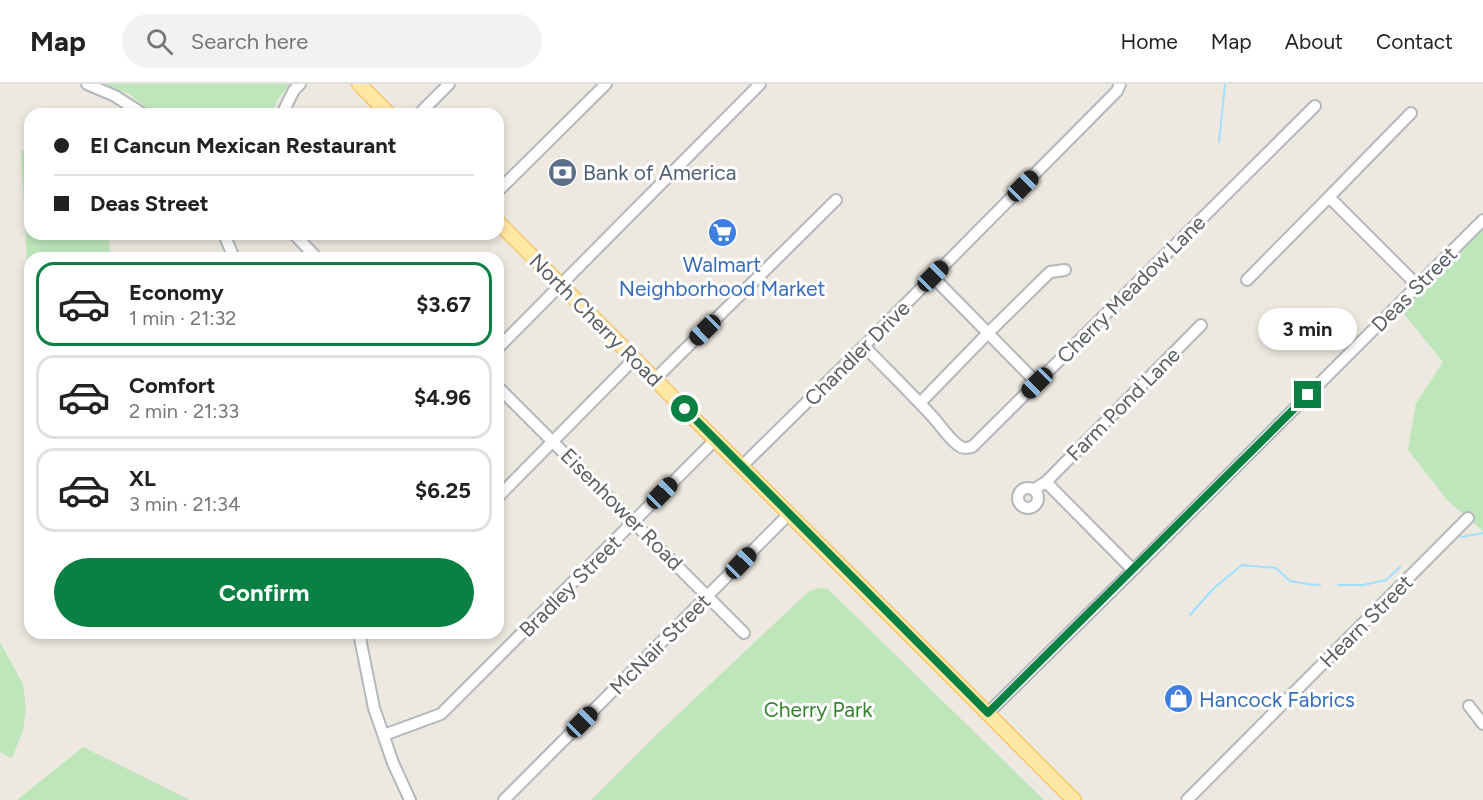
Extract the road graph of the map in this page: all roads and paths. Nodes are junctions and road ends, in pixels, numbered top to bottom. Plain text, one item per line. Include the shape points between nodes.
1 (87, 84) edge
2 (300, 84) edge
3 (359, 84) edge
4 (449, 84) edge
5 (606, 84) edge
6 (760, 84) edge
7 (1120, 84) edge
8 (1316, 106) dead end
9 (133, 108) edge
10 (285, 108) edge
11 (383, 108) edge
12 (425, 108) edge
13 (1411, 113) dead end
14 (504, 185) edge
15 (1329, 197) junction
16 (836, 200) dead end
17 (1483, 220) edge
18 (504, 228) edge
19 (300, 240) edge
20 (310, 252) edge
21 (1065, 270) dead end
22 (933, 276) junction
23 (1247, 280) dead end
24 (561, 284) junction
25 (1417, 285) junction
26 (1201, 325) dead end
27 (988, 333) junction
28 (504, 342) edge
29 (864, 346) junction
30 (634, 359) junction
31 (655, 379) junction
32 (1037, 383) junction
33 (504, 393) edge
34 (920, 403) junction
35 (715, 440) junction
36 (554, 441) junction
37 (742, 466) junction
38 (1046, 482) junction
39 (1033, 490) dead end
40 (504, 491) edge
41 (789, 514) junction
42 (1468, 518) dead end
43 (634, 521) junction
44 (1133, 570) junction
45 (708, 596) junction
46 (744, 633) dead end
47 (360, 639) edge
48 (1468, 706) dead end
49 (988, 713) junction
50 (1483, 724) edge
51 (384, 735) junction
52 (410, 800) edge
53 (504, 800) edge
54 (1074, 800) edge
55 (1187, 800) edge

1 - 9 street
2 - 10 street
3 - 11 main road
4 - 12 street
5 - 14 street
6 - 24 street
7 - 22 street, Chandler Drive
8 - 32 street, Cherry Meadow Lane
13 - 15 street
15 - 23 street
15 - 25 street
16 - 31 street
17 - 25 street, Deas Street
18 - 24 main road, North Cherry Road
19 - 20 street
21 - 27 street via 1050,272
22 - 27 street
22 - 29 street, Chandler Drive
24 - 28 street
24 - 30 main road, North Cherry Road
25 - 44 street, Deas Street
26 - 38 street, Farm Pond Lane
27 - 32 street
27 - 34 street
29 - 34 street
29 - 37 street, Chandler Drive
30 - 31 main road, North Cherry Road
30 - 36 street
31 - 35 main road, North Cherry Road
32 - 34 street, Cherry Meadow Lane via 975,445 967,448 957,445
33 - 36 street, Eisenhower Road
35 - 37 main road, North Cherry Road
35 - 43 street, Bradley Street
36 - 40 street
36 - 43 street, Eisenhower Road
37 - 41 main road, North Cherry Road
38 - 39 street, Farm Pond Lane
38 - 44 street
41 - 45 street, McNair Street
41 - 49 main road, North Cherry Road
42 - 55 street, Hearn Street
43 - 45 street, Eisenhower Road
43 - 51 street, Bradley Street via 441,714
44 - 49 street, Deas Street
45 - 46 street, Eisenhower Road
45 - 53 street, McNair Street
47 - 51 street via 374,708
48 - 50 street
49 - 54 main road, North Cherry Road
51 - 52 street

